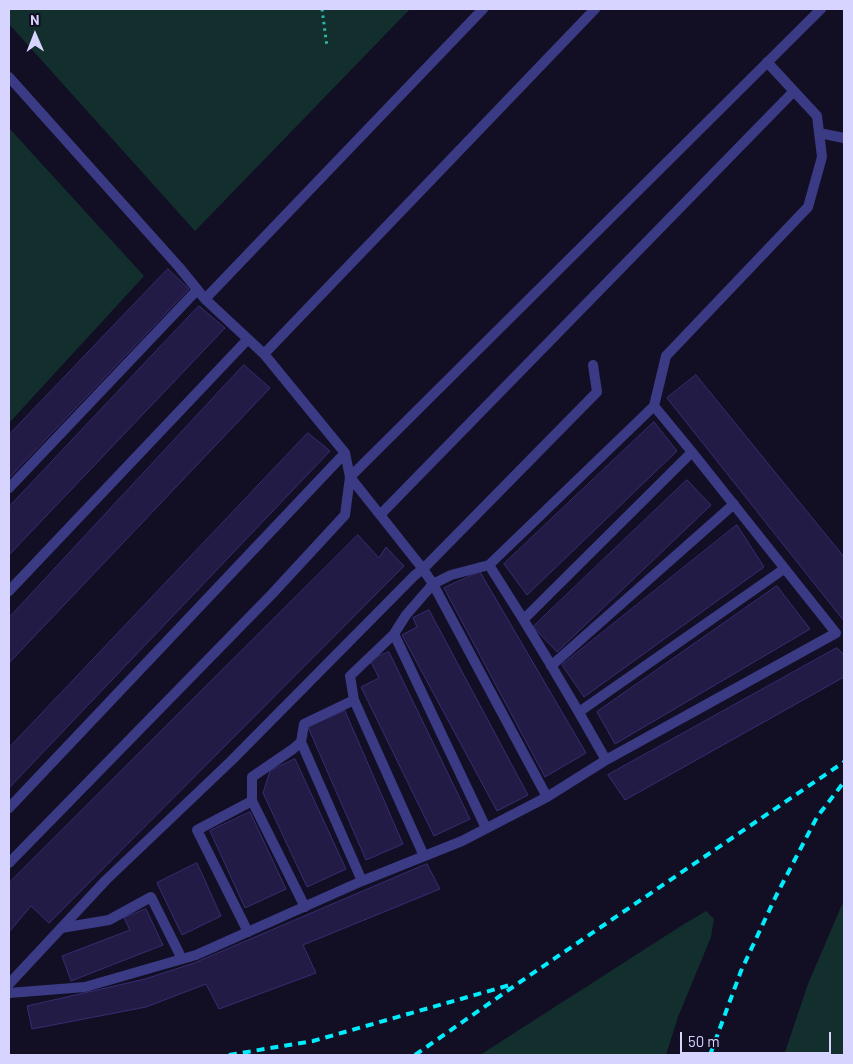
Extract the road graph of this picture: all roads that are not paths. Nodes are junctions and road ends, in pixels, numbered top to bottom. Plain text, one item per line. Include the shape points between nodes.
1 (483, 9) edge
2 (595, 9) edge
3 (820, 9) edge
4 (767, 62) junction
5 (9, 77) edge
6 (794, 91) junction
7 (819, 133) junction
8 (844, 138) edge
9 (197, 290) junction
10 (205, 300) junction
11 (248, 339) junction
12 (264, 354) junction
13 (593, 365) dead end
14 (654, 406) junction
15 (692, 452) junction
16 (345, 453) junction
17 (350, 478) junction
18 (9, 488) edge
19 (734, 504) junction
20 (380, 515) junction
21 (489, 565) junction
22 (423, 569) junction
23 (784, 569) junction
24 (433, 584) junction
25 (9, 591) edge
26 (524, 619) junction
27 (394, 634) junction
28 (552, 666) junction
29 (354, 700) junction
30 (580, 712) junction
31 (301, 742) junction
32 (606, 760) junction
33 (547, 797) junction
34 (252, 801) junction
35 (9, 808) edge
36 (486, 828) junction
37 (424, 856) junction
38 (9, 863) edge
39 (362, 881) junction
40 (305, 906) junction
41 (61, 928) junction
42 (248, 932) junction
43 (182, 959) junction
44 (9, 984) edge
45 (9, 993) edge

1 - 10 lane
2 - 12 lane
3 - 4 lane
4 - 6 lane
4 - 17 lane
5 - 9 lane
6 - 7 lane via 817,116
6 - 20 lane
7 - 8 lane
7 - 14 lane via 822,157 808,207 666,356
9 - 10 lane
9 - 18 lane
10 - 11 lane
11 - 12 lane
11 - 25 lane
12 - 16 lane
13 - 22 lane via 597,392
14 - 15 lane
14 - 21 lane
15 - 19 lane
15 - 26 lane
16 - 17 lane
16 - 35 lane
17 - 20 lane
17 - 38 lane via 345,515
19 - 23 lane
19 - 28 lane
20 - 22 lane
21 - 24 lane via 451,575
21 - 26 lane
22 - 24 lane
22 - 41 lane
23 - 30 lane
23 - 32 lane via 836,633
24 - 27 lane
24 - 33 lane
26 - 28 lane
27 - 29 lane via 350,676
27 - 36 lane
28 - 30 lane
29 - 31 lane via 304,724
29 - 37 lane
30 - 32 lane
31 - 34 lane via 252,777
31 - 39 lane
32 - 33 lane
33 - 36 lane
34 - 40 lane
34 - 42 lane via 197,830
36 - 37 lane
37 - 39 lane
39 - 40 lane
40 - 42 lane
41 - 43 lane via 108,920 151,898
41 - 44 lane
42 - 43 lane
43 - 45 lane via 85,987

